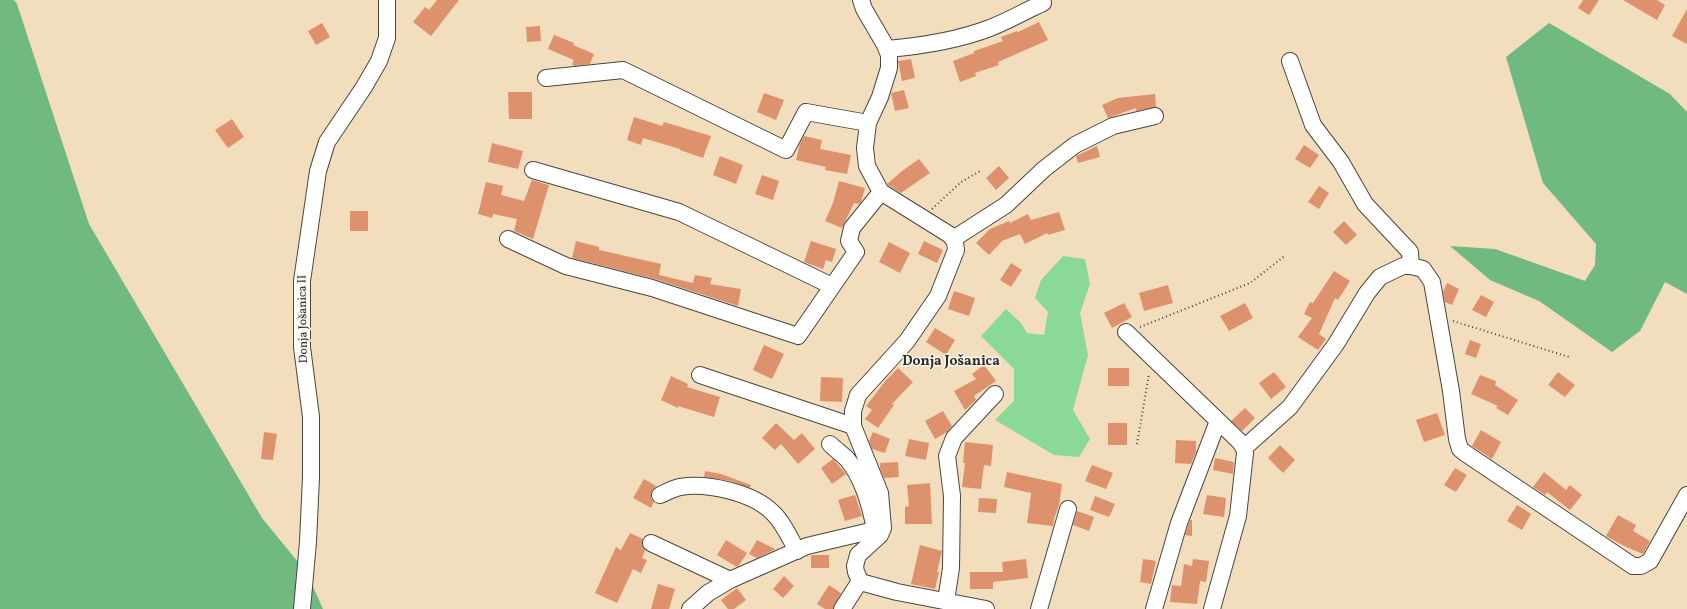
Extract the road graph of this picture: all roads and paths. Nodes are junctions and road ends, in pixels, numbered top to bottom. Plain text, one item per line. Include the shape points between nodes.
1 (387, 0) edge
2 (861, 0) edge
3 (1043, 3) dead end
4 (887, 49) junction
5 (1290, 61) dead end
6 (546, 78) dead end
7 (1155, 116) dead end
8 (868, 123) junction
9 (533, 170) dead end
10 (980, 171) dead end
11 (881, 192) junction
12 (922, 217) junction
13 (948, 234) junction
14 (508, 238) dead end
15 (1286, 255) dead end
16 (1411, 266) junction
17 (832, 286) junction
18 (1438, 317) junction
19 (1126, 332) joint
20 (1152, 357) junction
21 (1569, 357) dead end
22 (700, 375) dead end
23 (995, 394) dead end
24 (1218, 421) junction
25 (852, 426) junction
26 (830, 444) dead end
27 (1137, 444) dead end
28 (1244, 448) junction
29 (660, 495) dead end
30 (1687, 495) edge
31 (1068, 509) dead end
32 (879, 528) junction
33 (651, 543) dead end
34 (797, 551) junction
35 (730, 580) junction
36 (860, 581) junction
37 (946, 601) junction
38 (302, 609) edge
39 (690, 609) edge
40 (842, 609) edge
41 (986, 609) edge
42 (1039, 609) edge
43 (1154, 609) edge
44 (1212, 609) edge

1 - 38 street, Donja Jošanica II via 387,38 379,61 327,142 318,171 302,281 302,347 311,417 309,520
2 - 4 street
3 - 4 street via 990,28 951,40 926,46
4 - 8 street via 889,68
5 - 16 street via 1313,125 1342,162 1365,204 1410,252
6 - 8 street via 623,70 786,150 806,112
7 - 13 street via 1113,126 1076,145 1044,169 1006,205
8 - 11 street via 865,148 867,166
9 - 17 street via 680,212
10 - 12 path via 961,182
11 - 12 street
11 - 17 street via 852,228 849,241 856,252
12 - 13 street
13 - 25 street via 955,242 956,250 938,296 907,341 858,395 852,411
14 - 17 street via 566,266 652,288 798,336
15 - 19 path via 1250,283
16 - 18 street via 1423,269 1432,282
16 - 28 street via 1403,266 1380,277 1290,407
18 - 21 path
18 - 30 street via 1457,439 1460,449 1465,453 1633,566 1641,566 1650,561
19 - 20 street
20 - 24 street
20 - 27 path
22 - 25 street
23 - 37 street via 954,438 947,456 952,504 951,568
24 - 28 street
24 - 43 street via 1179,523
25 - 32 street via 880,493
26 - 32 street via 855,471
28 - 44 street via 1238,516
29 - 34 street via 679,487 698,485 755,500 772,512
31 - 42 street
32 - 34 street via 807,546
32 - 36 street via 880,535 858,555 855,566
33 - 35 street
34 - 35 street
35 - 39 street via 708,593
36 - 37 street via 897,592
36 - 40 street
37 - 41 street

